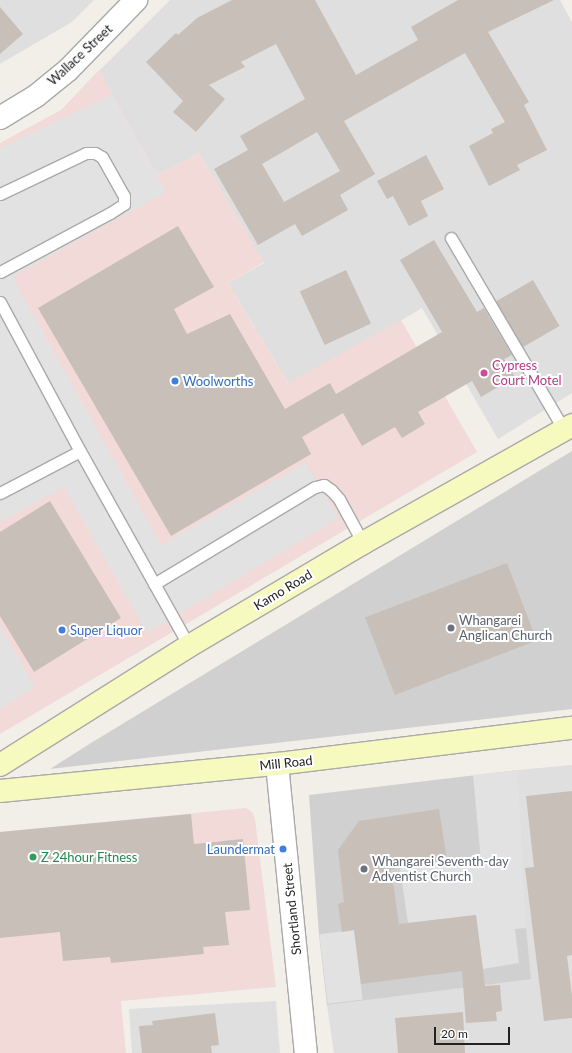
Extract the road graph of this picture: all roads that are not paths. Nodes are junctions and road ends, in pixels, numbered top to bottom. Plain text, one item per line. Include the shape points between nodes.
1 (136, 0) edge
2 (0, 118) edge
3 (0, 194) edge
4 (450, 238) dead end
5 (0, 272) edge
6 (0, 302) edge
7 (568, 428) edge
8 (80, 451) junction
9 (0, 493) edge
10 (364, 543) junction
11 (154, 584) junction
12 (189, 646) junction
13 (572, 728) edge
14 (277, 764) junction
15 (0, 765) edge
16 (0, 791) edge
17 (306, 1053) edge

1 - 2 street, Wallace Street via 68,70 36,96
3 - 5 lane via 72,159 86,153 95,153 102,157 124,196 124,204
4 - 7 lane
6 - 8 lane
7 - 10 main road, Kamo Road
8 - 9 lane
8 - 11 lane
10 - 11 lane via 339,500 324,485 315,487
10 - 12 main road, Kamo Road
11 - 12 lane
12 - 15 main road, Kamo Road
13 - 14 main road, Mill Road
14 - 16 main road, Mill Road
14 - 17 street, Shortland Street

